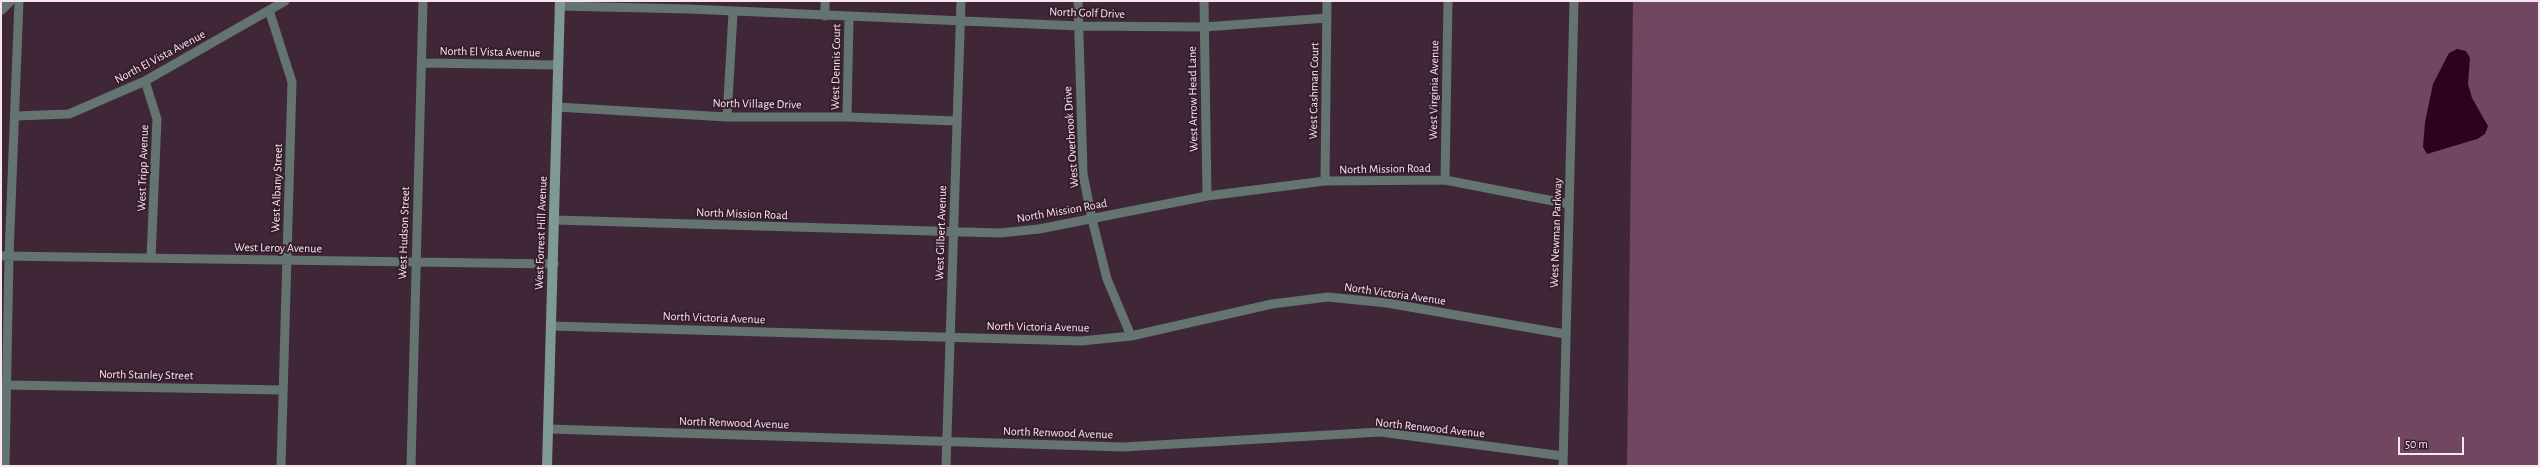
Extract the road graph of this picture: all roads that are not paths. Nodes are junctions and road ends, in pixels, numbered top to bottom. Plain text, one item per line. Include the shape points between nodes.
1 (10, 1) edge
2 (19, 1) edge
3 (285, 1) edge
4 (423, 1) edge
5 (825, 1) edge
6 (960, 1) edge
7 (1078, 1) edge
8 (1204, 1) edge
9 (1327, 1) edge
10 (1448, 1) edge
11 (1574, 1) edge
12 (560, 4) edge
13 (690, 5) edge
14 (1, 10) edge
15 (269, 10) junction
16 (733, 13) junction
17 (825, 16) junction
18 (849, 17) junction
19 (1327, 18) junction
20 (960, 20) junction
21 (1079, 26) junction
22 (1204, 27) junction
23 (422, 63) junction
24 (558, 65) junction
25 (145, 81) junction
26 (557, 107) junction
27 (16, 116) junction
28 (726, 117) junction
29 (847, 117) junction
30 (957, 121) junction
31 (1445, 180) junction
32 (1325, 181) junction
33 (1207, 196) junction
34 (1569, 204) junction
35 (1092, 219) junction
36 (555, 220) junction
37 (954, 232) junction
38 (5, 256) edge
39 (151, 258) junction
40 (287, 261) junction
41 (415, 262) junction
42 (554, 264) junction
43 (551, 326) junction
44 (1565, 334) junction
45 (1131, 336) junction
46 (949, 337) junction
47 (8, 385) junction
48 (284, 390) junction
49 (549, 429) junction
50 (946, 442) junction
51 (1563, 456) junction
52 (5, 466) edge
53 (281, 466) edge
54 (411, 466) edge
55 (548, 466) edge
56 (946, 466) edge
57 (1563, 466) edge

1 - 14 street
2 - 27 street
3 - 15 street, North El Vista Avenue
4 - 23 street, West Hudson Street
5 - 17 street
6 - 20 street, West Gilbert Avenue
7 - 21 street, West Overbrook Drive
8 - 22 street, West Arrow Head Lane
9 - 19 street, West Cashman Court
10 - 31 street, West Virginia Avenue
11 - 34 street, West Newman Parkway
12 - 13 street, North Golf Drive
12 - 24 main road, West Forrest Hill Avenue
13 - 16 street, North Golf Drive
15 - 25 street, North El Vista Avenue
15 - 40 street, West Albany Street via 292,82
16 - 17 street, North Golf Drive
16 - 28 street
17 - 18 street, North Golf Drive
18 - 20 street, North Golf Drive
18 - 29 street, West Dennis Court
19 - 22 street, North Golf Drive
19 - 32 street, West Cashman Court
20 - 21 street, North Golf Drive
20 - 30 street, West Gilbert Avenue
21 - 22 street, North Golf Drive
21 - 35 street, West Overbrook Drive via 1083,174
22 - 33 street, West Arrow Head Lane
23 - 24 street, North El Vista Avenue
23 - 41 street, West Hudson Street
24 - 26 main road, West Forrest Hill Avenue
25 - 27 street, North El Vista Avenue via 69,114
25 - 39 street, West Tripp Avenue via 157,119
26 - 28 street, North Village Drive
26 - 36 main road, West Forrest Hill Avenue
27 - 38 street
28 - 29 street, North Village Drive
29 - 30 street, North Village Drive
30 - 37 street, West Gilbert Avenue
31 - 32 street, North Mission Road
31 - 34 street, North Mission Road
32 - 33 street, North Mission Road
33 - 35 street, North Mission Road
34 - 44 street, West Newman Parkway
35 - 37 street, North Mission Road via 1000,233
35 - 45 street, West Overbrook Drive via 1107,279
36 - 37 street, North Mission Road
36 - 42 main road, West Forrest Hill Avenue
37 - 46 street, West Gilbert Avenue
38 - 39 street, West Leroy Avenue
38 - 47 street
39 - 40 street, West Leroy Avenue
40 - 41 street, West Leroy Avenue
40 - 48 street, West Albany Street
41 - 42 street, West Leroy Avenue
41 - 54 street, West Hudson Street
42 - 43 main road, West Forrest Hill Avenue
43 - 46 street, North Victoria Avenue
43 - 49 main road, West Forrest Hill Avenue
44 - 45 street, North Victoria Avenue via 1387,303 1328,297 1272,304
44 - 51 street, West Newman Parkway
45 - 46 street, North Victoria Avenue via 1081,342
46 - 50 street, West Gilbert Avenue
47 - 48 street, North Stanley Street
47 - 52 street
48 - 53 street, West Albany Street
49 - 50 street, North Renwood Avenue
49 - 55 main road, West Forrest Hill Avenue
50 - 51 street, North Renwood Avenue via 1123,447 1380,432
50 - 56 street, West Gilbert Avenue
51 - 57 street, West Newman Parkway

